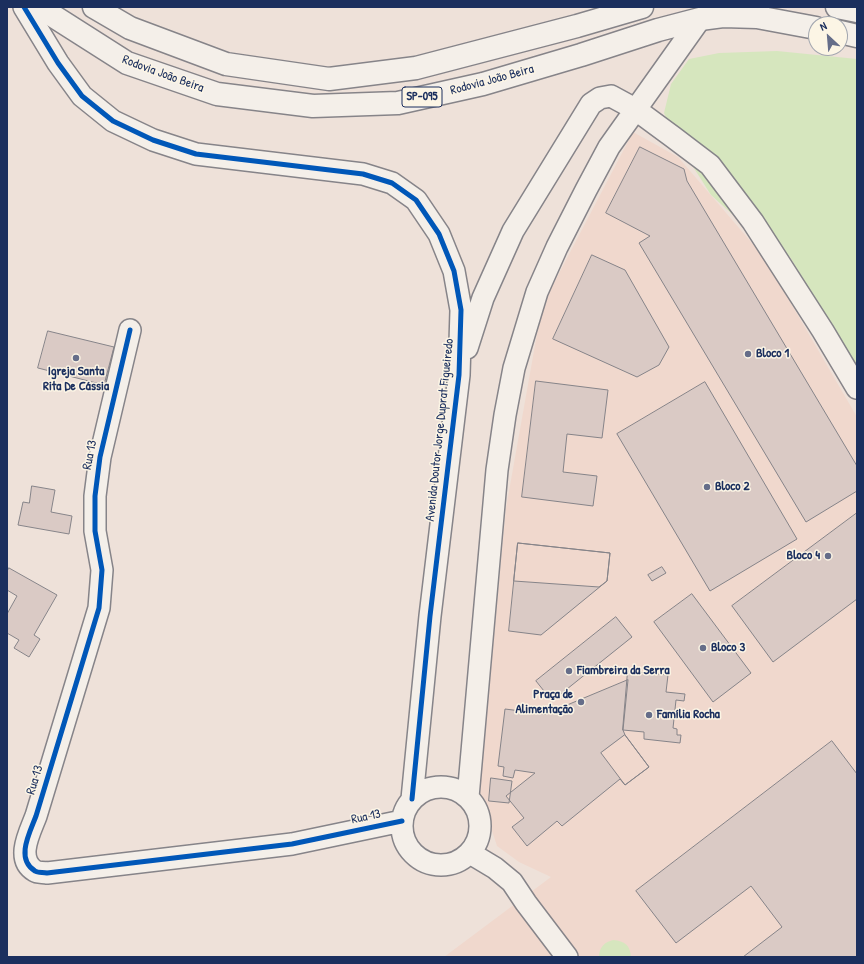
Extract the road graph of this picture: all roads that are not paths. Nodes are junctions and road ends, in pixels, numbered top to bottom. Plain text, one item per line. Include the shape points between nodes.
1 (24, 7) edge
2 (39, 7) edge
3 (94, 7) edge
4 (642, 7) edge
5 (836, 7) edge
6 (857, 11) edge
7 (700, 18) junction
8 (808, 27) edge
9 (635, 109) junction
10 (130, 330) dead end
11 (459, 375) junction
12 (857, 388) edge
13 (468, 797) junction
14 (412, 799) junction
15 (402, 821) junction
16 (470, 853) junction
17 (567, 957) edge

1 - 11 street, Avenida Doutor Jorge Duprat Figueiredo via 58,63 82,96 113,121 153,140 196,154 363,174 392,183 416,200 439,234 454,271 461,310
2 - 7 main road, Rodovia João Beira / SP-095 via 127,63 217,94 313,106 398,103 482,84
3 - 4 main road, SP-095 via 130,28 226,64 329,79 416,68
5 - 6 main road
7 - 8 main road, Rodovia João Beira / SP-095 via 757,17
7 - 9 street
9 - 11 street, Avenida Doutor Jorge Duprat Figueiredo via 611,96 600,98 591,104 513,231 483,298
9 - 12 street via 710,165 753,222
9 - 13 street via 609,147 558,247 537,292 514,368 497,470
10 - 15 street, Rua 13 via 100,458 95,496 95,531 102,570 99,608 29,835 24,853 27,864 36,871 47,873 292,844
11 - 14 street, Avenida Doutor Jorge Duprat Figueiredo via 430,616
13 - 14 street via 458,790 446,787 422,792
13 - 16 street via 481,819 481,831
14 - 15 street
15 - 16 street via 402,834 406,846 414,856 424,862 436,866 449,865
16 - 17 street via 512,882

